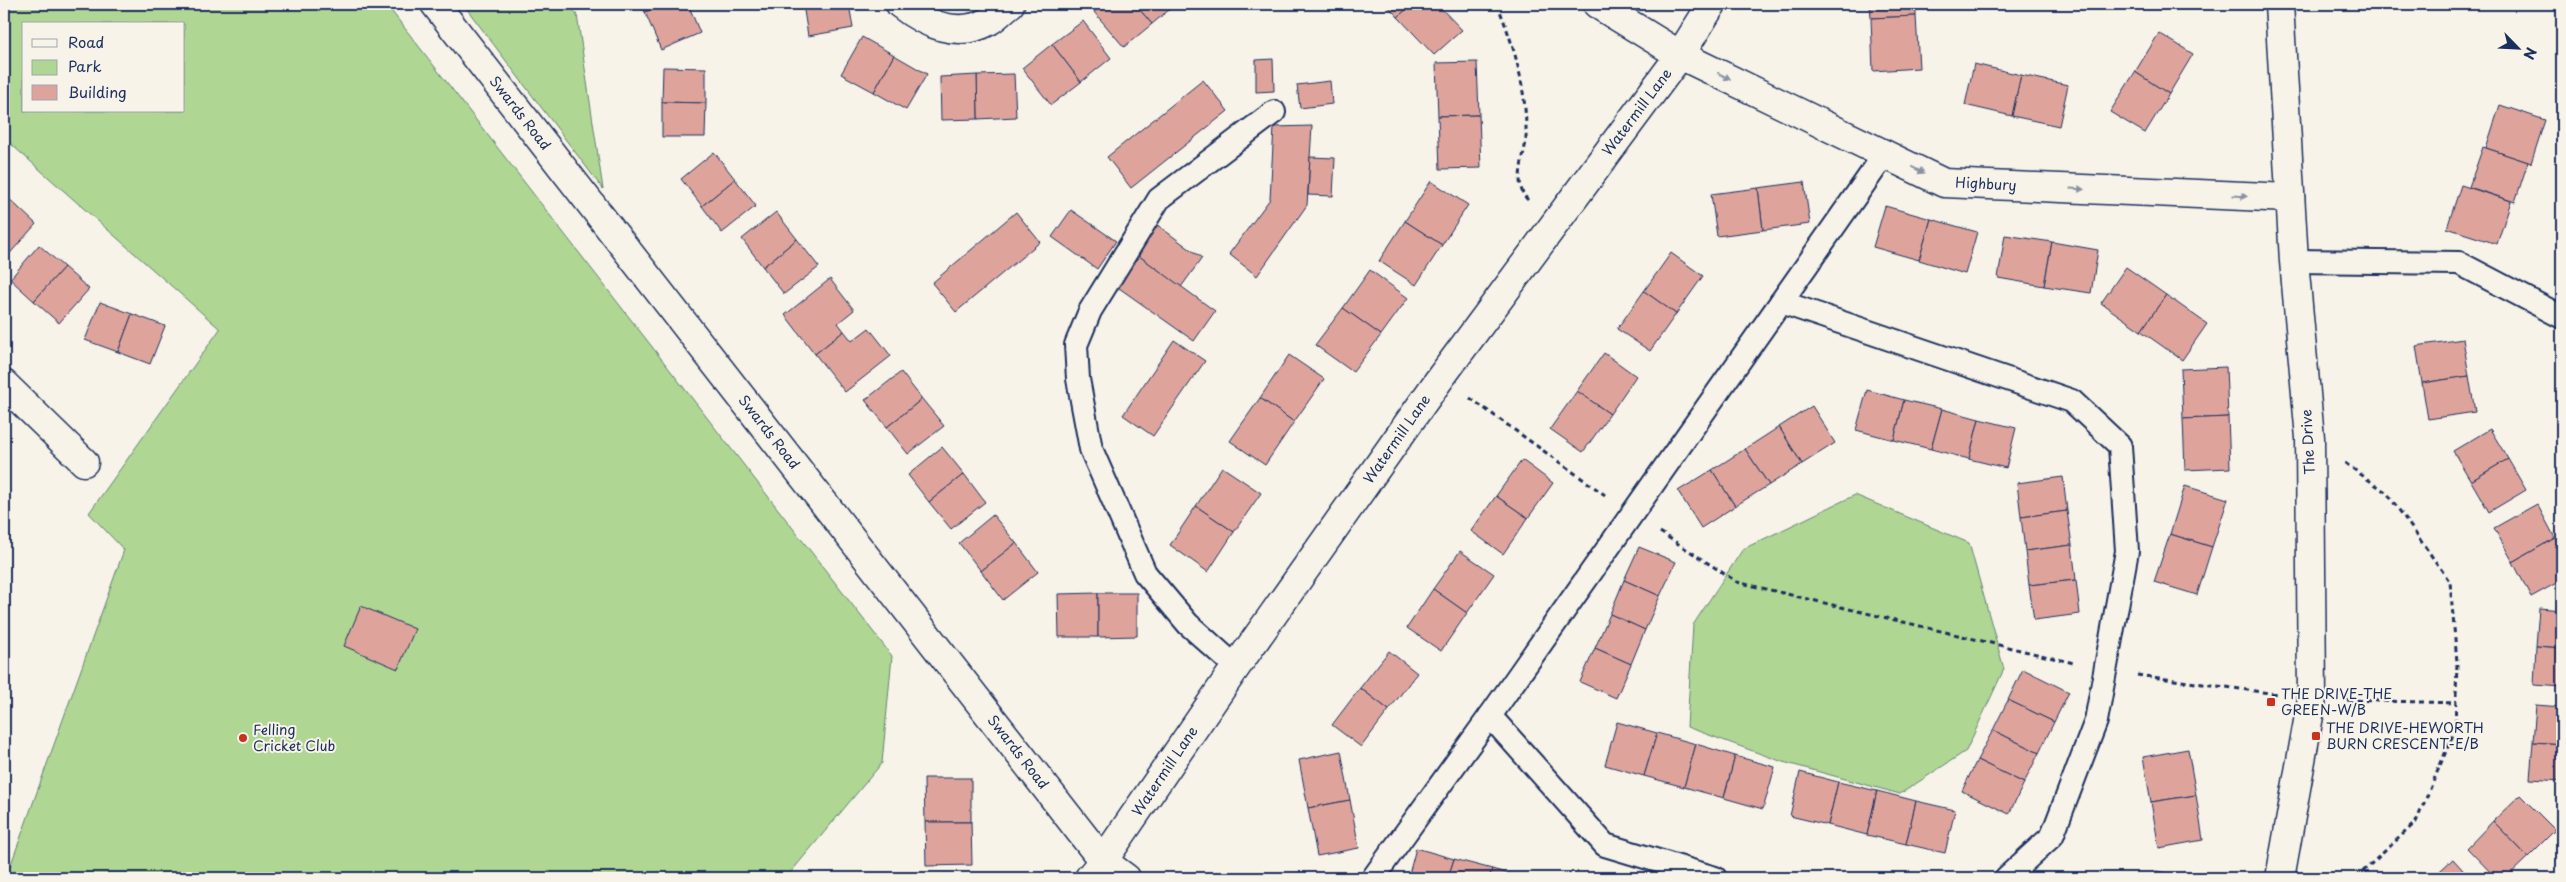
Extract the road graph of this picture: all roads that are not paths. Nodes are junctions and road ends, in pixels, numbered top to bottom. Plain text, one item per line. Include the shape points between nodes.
1 (435, 4) edge
2 (900, 4) edge
3 (1010, 4) edge
4 (1598, 4) edge
5 (1712, 4) edge
6 (2279, 4) edge
7 (1680, 55) junction
8 (1274, 112) dead end
9 (1885, 154) junction
10 (2290, 198) junction
11 (2294, 261) junction
12 (1781, 302) junction
13 (2562, 318) edge
14 (4, 384) edge
15 (84, 462) dead end
16 (1236, 667) junction
17 (1490, 716) junction
18 (1096, 870) edge
19 (1126, 878) edge
20 (1373, 878) edge
21 (1715, 878) edge
22 (2006, 878) edge
23 (2280, 878) edge

1 - 18 street, Swards Road
2 - 3 street via 920,20 944,28 964,29 988,22
4 - 7 street, Highbury
5 - 7 street, Watermill Lane
6 - 10 street, The Drive
7 -> 9 street, Highbury
7 - 16 street, Watermill Lane via 1441,377
8 - 16 lane via 1159,199 1090,311 1076,345 1078,379 1091,449 1145,573 1188,624
9 -> 10 street, Highbury via 1944,182
9 - 12 lane
10 - 11 street, The Drive
11 - 13 lane via 2459,263
11 - 23 street, The Drive via 2310,438 2312,699
12 - 17 lane
12 - 22 lane via 2072,401 2120,446 2127,551 2096,720 2052,836
14 - 15 street
16 - 18 street, Watermill Lane
17 - 20 lane
17 - 21 lane via 1604,846
18 - 19 street, Swards Road

